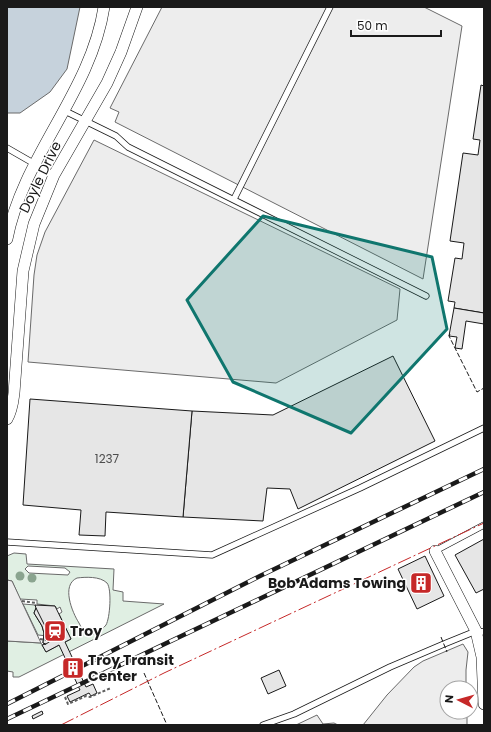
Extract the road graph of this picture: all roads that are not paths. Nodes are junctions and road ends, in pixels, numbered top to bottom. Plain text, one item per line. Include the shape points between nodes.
1 (104, 7) edge
2 (137, 7) edge
3 (330, 7) edge
4 (65, 111) junction
5 (85, 121) junction
6 (7, 148) edge
7 (35, 164) junction
8 (54, 175) junction
9 (234, 199) junction
10 (7, 239) edge
11 (426, 296) dead end
12 (7, 418) edge
13 (484, 428) edge
14 (484, 525) edge
15 (7, 542) edge
16 (435, 551) joint
17 (480, 631) edge
18 (484, 704) edge
19 (263, 725) edge

1 - 4 street, Doyle Drive via 94,48
2 - 5 street, Doyle Drive via 107,83
3 - 9 lane
4 - 5 lane
4 - 7 street, Doyle Drive
5 - 8 street, Doyle Drive
5 - 9 lane via 116,136 128,147
6 - 7 lane
7 - 8 lane
7 - 10 street, Doyle Drive via 10,221
8 - 12 street, Doyle Drive via 34,224 22,271 14,392
9 - 11 lane
13 - 15 lane via 212,555
14 - 16 lane
16 - 17 street
17 - 18 street
17 - 19 lane via 396,664 294,714

